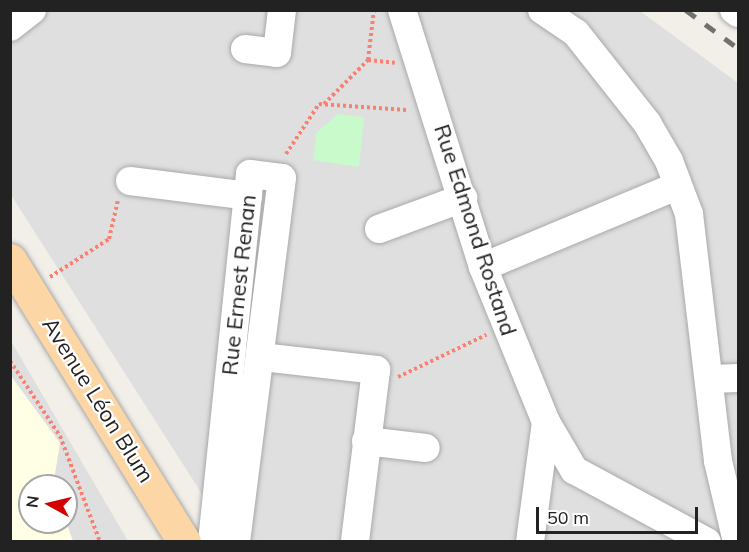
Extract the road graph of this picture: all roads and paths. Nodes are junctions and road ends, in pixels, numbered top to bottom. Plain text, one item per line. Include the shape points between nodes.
1 (32, 10) edge
2 (282, 10) edge
3 (374, 10) edge
4 (402, 10) edge
5 (542, 10) edge
6 (734, 10) edge
7 (738, 13) edge
8 (10, 27) edge
9 (245, 49) dead end
10 (368, 60) junction
11 (421, 65) junction
12 (324, 104) junction
13 (436, 112) junction
14 (271, 177) junction
15 (130, 181) joint
16 (677, 186) junction
17 (248, 196) junction
18 (463, 198) junction
19 (379, 229) dead end
20 (10, 260) edge
21 (483, 267) junction
22 (29, 290) junction
23 (505, 326) junction
24 (261, 357) junction
25 (10, 361) edge
26 (725, 379) edge
27 (375, 380) junction
28 (546, 422) junction
29 (366, 441) junction
30 (426, 448) dead end
31 (574, 470) junction
32 (537, 490) junction
33 (212, 541) edge
34 (100, 542) edge
35 (184, 542) edge
36 (236, 542) edge
37 (355, 542) edge
38 (530, 542) edge
39 (707, 542) edge
40 (736, 542) edge

1 - 8 street
2 - 9 street via 277,53
3 - 10 path
4 - 11 street, Rue Edmond Rostand
5 - 16 street via 576,33 647,123 669,161
6 - 7 street
10 - 11 path
10 - 12 path
11 - 13 street, Rue Edmond Rostand
12 - 13 path
12 - 14 path via 319,104
13 - 18 street, Rue Edmond Rostand
14 - 17 street, Rue Ernest Renan via 250,174
14 - 24 street, Rue Ernest Renan via 282,178
15 - 17 street
15 - 22 path via 121,189 109,239
16 - 21 street
16 - 26 street via 689,214
17 - 33 street, Rue Ernest Renan
18 - 19 street
18 - 21 street, Rue Edmond Rostand
20 - 22 main road, Avenue Léon Blum
21 - 23 street, Rue Edmond Rostand
22 - 35 main road, Avenue Léon Blum
23 - 27 path
23 - 28 street, Rue Edmond Rostand
24 - 27 street
24 - 36 street, Rue Ernest Renan
25 - 34 path via 60,436
26 - 40 street via 718,461
27 - 29 street
28 - 31 street, Rue Edmond Rostand
28 - 32 street
29 - 30 street
29 - 37 street
31 - 32 street
31 - 39 street
32 - 38 street

